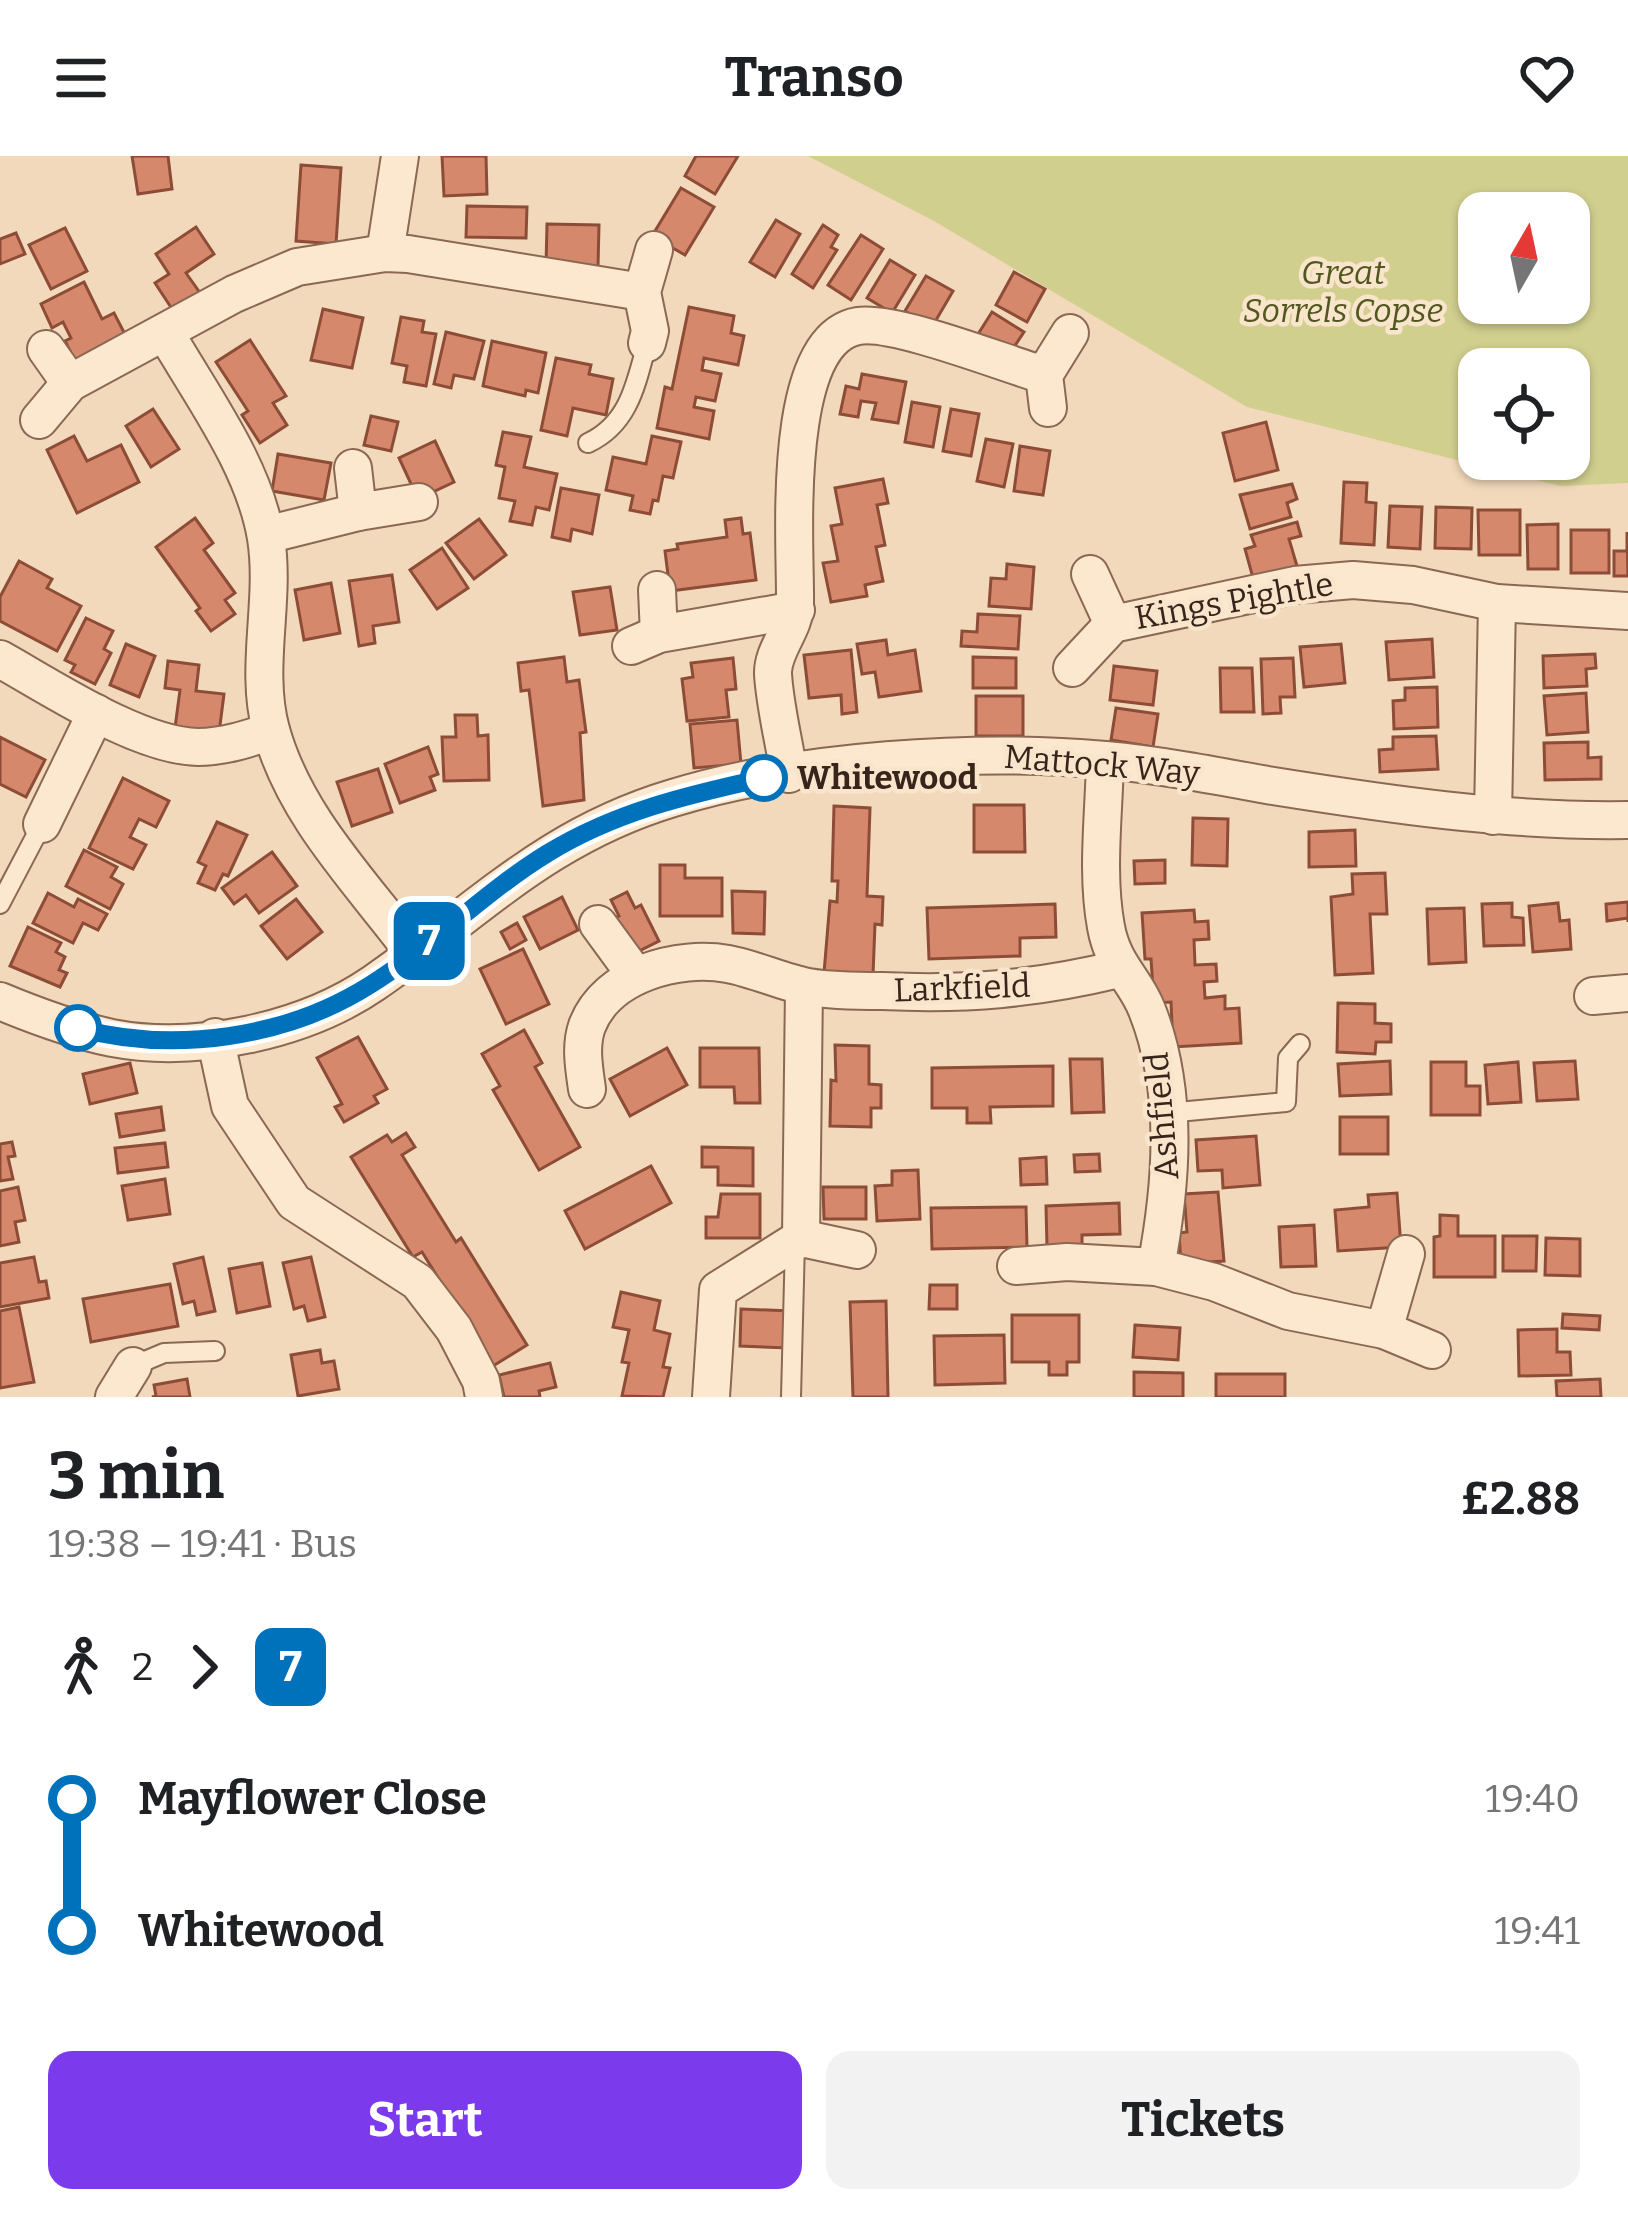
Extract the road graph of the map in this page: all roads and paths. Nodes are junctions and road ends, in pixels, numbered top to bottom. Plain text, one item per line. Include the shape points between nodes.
1 (400, 156) edge
2 (654, 250) dead end
3 (385, 253) junction
4 (642, 292) junction
5 (165, 332) junction
6 (1070, 333) dead end
7 (646, 344) joint
8 (46, 350) dead end
9 (70, 383) junction
10 (39, 420) dead end
11 (588, 443) dead end
12 (352, 468) dead end
13 (419, 502) dead end
14 (358, 512) junction
15 (266, 535) junction
16 (1090, 574) dead end
17 (657, 590) dead end
18 (1497, 602) junction
19 (796, 610) junction
20 (1628, 611) edge
21 (1113, 624) junction
22 (0, 659) edge
23 (1072, 668) dead end
24 (96, 712) junction
25 (271, 731) junction
26 (1105, 760) junction
27 (789, 774) junction
28 (1493, 815) junction
29 (1628, 820) edge
30 (42, 824) joint
31 (0, 904) edge
32 (598, 924) dead end
33 (414, 953) junction
34 (1119, 969) junction
35 (636, 976) junction
36 (804, 986) junction
37 (0, 1001) edge
38 (215, 1037) junction
39 (1300, 1044) dead end
40 (587, 1089) dead end
41 (1167, 1113) junction
42 (798, 1240) junction
43 (857, 1250) dead end
44 (1406, 1254) dead end
45 (1016, 1266) dead end
46 (1156, 1267) junction
47 (1384, 1330) junction
48 (1432, 1350) dead end
49 (215, 1351) dead end
50 (124, 1382) edge
51 (484, 1397) edge
52 (711, 1397) edge
53 (791, 1397) edge

1 - 3 street
2 - 4 street
3 - 4 street
3 - 5 street via 297,267
4 - 7 street
5 - 9 street
5 - 15 street via 245,473
6 - 19 street via 1046,392 894,330 860,326 834,336 801,415
7 - 11 lane via 622,416
8 - 9 street
9 - 10 street
12 - 14 street
13 - 14 street
14 - 15 street
15 - 25 street
16 - 21 street, Kings Pightle
17 - 19 street via 645,640
18 - 20 street, Kings Pightle
18 - 21 street, Kings Pightle via 1353,580
18 - 28 street
19 - 27 street via 772,668
21 - 23 street, Kings Pightle
22 - 24 street
24 - 25 street via 195,747
24 - 30 street
25 - 33 street via 315,828
26 - 27 street, Mattock Way via 960,756
26 - 28 street, Mattock Way
26 - 34 street, Ashfield via 1102,889
27 - 33 street, Mattock Way via 675,797 592,829 507,879
28 - 29 street, Mattock Way
30 - 31 lane
32 - 35 street
33 - 38 street, Mattock Way via 316,1013
34 - 36 street, Larkfield via 966,993
34 - 41 street, Ashfield via 1145,1005
35 - 36 street, Larkfield via 670,964 724,963
35 - 40 street, Larkfield via 598,1003 586,1029
36 - 42 street
37 - 38 street, Mattock Way via 114,1038
38 - 51 street via 230,1106 294,1202 418,1282 454,1329
39 - 41 lane via 1288,1058 1286,1102
41 - 46 street, Ashfield via 1169,1195
42 - 43 street
42 - 52 street via 718,1290
42 - 53 lane
44 - 47 street
45 - 46 street
46 - 47 street via 1288,1311
47 - 48 street
49 - 50 lane via 164,1353

